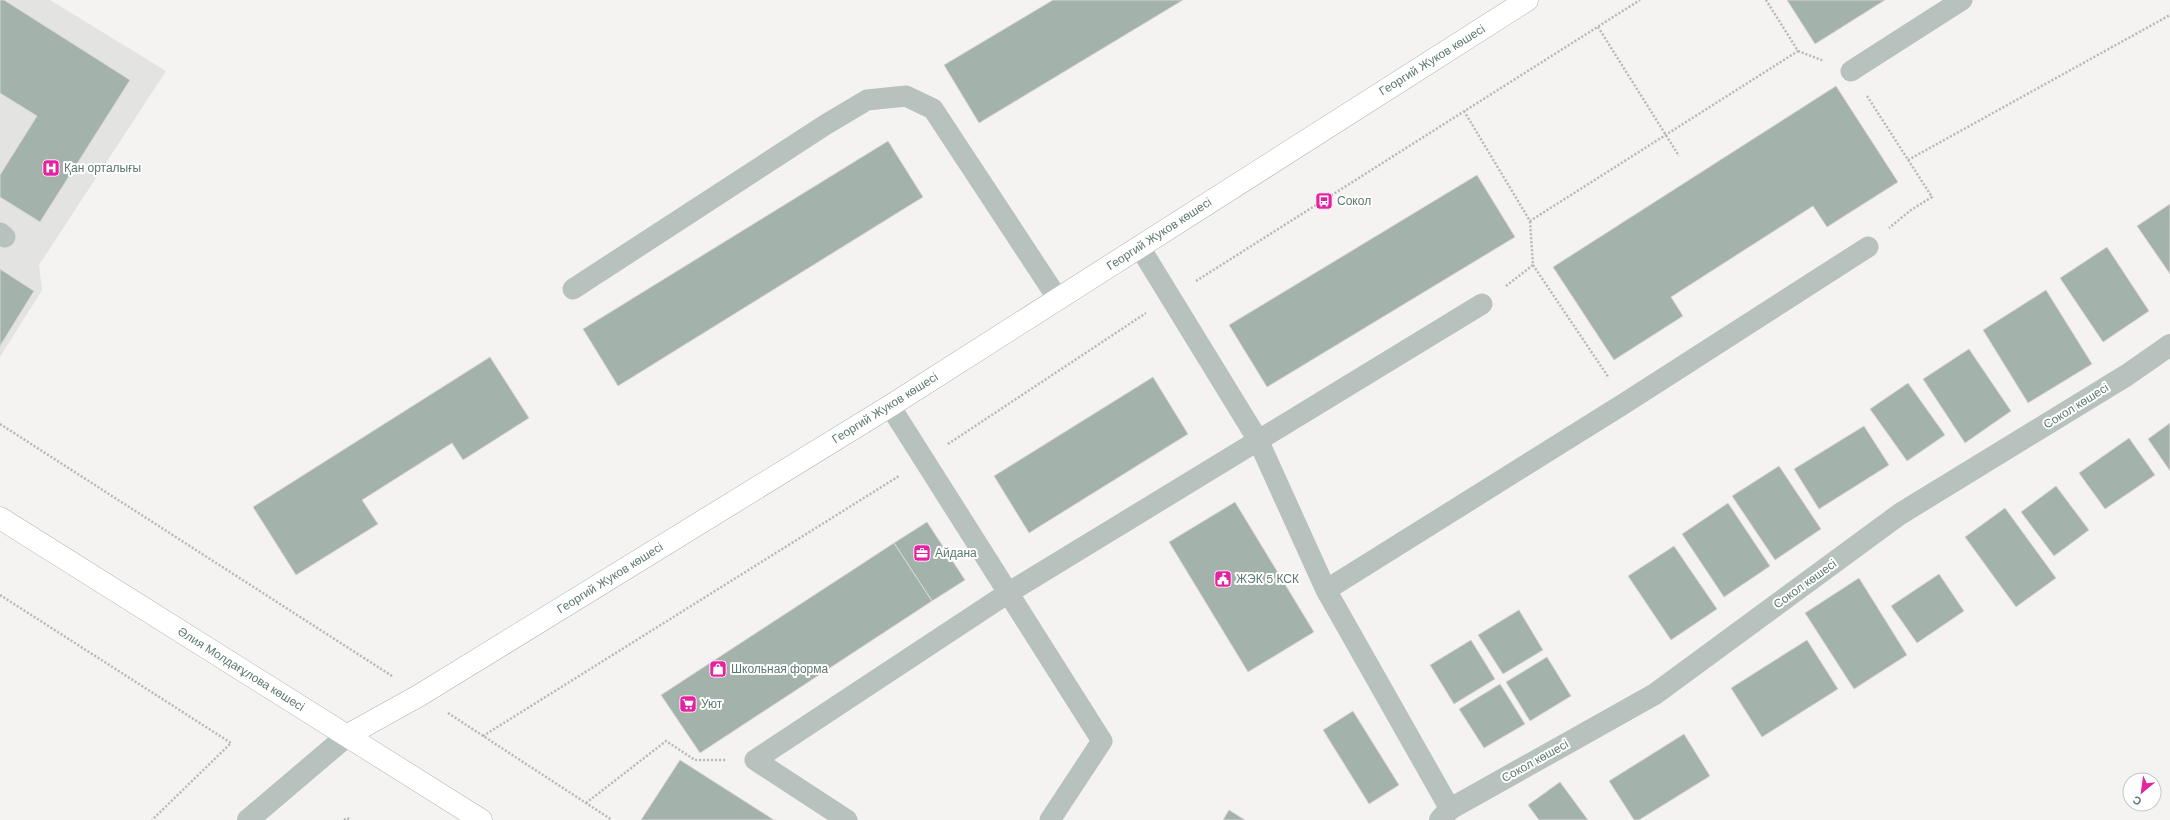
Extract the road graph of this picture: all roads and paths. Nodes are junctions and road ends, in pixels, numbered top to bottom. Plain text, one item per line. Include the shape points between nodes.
1 (1527, 0) edge
2 (1640, 0) edge
3 (1766, 0) edge
4 (1962, 0) edge
5 (2170, 15) edge
6 (1598, 27) junction
7 (1798, 51) junction
8 (1851, 71) junction
9 (1464, 111) junction
10 (1666, 135) junction
11 (1679, 156) dead end
12 (1908, 160) junction
13 (1530, 220) junction
14 (1140, 246) junction
15 (1868, 247) joint
16 (1533, 265) junction
17 (573, 289) dead end
18 (1171, 297) junction
19 (1058, 299) junction
20 (1482, 304) joint
21 (2170, 345) edge
22 (1625, 403) junction
23 (890, 406) junction
24 (0, 424) edge
25 (1258, 440) junction
26 (924, 460) junction
27 (0, 518) edge
28 (1326, 590) junction
29 (1008, 593) junction
30 (0, 595) edge
31 (420, 695) junction
32 (348, 735) junction
33 (483, 736) junction
34 (755, 760) junction
35 (586, 803) junction
36 (1445, 814) edge
37 (152, 820) edge
38 (248, 820) edge
39 (344, 820) edge
40 (351, 820) edge
41 (481, 820) edge
42 (612, 820) edge
43 (847, 820) edge
44 (1050, 820) edge

1 - 14 street, Георгий Жуков көшесі
2 - 6 path
3 - 7 path
4 - 8 lane
5 - 12 path
6 - 9 path
6 - 10 path
7 - 8 path
7 - 10 path
8 - 12 path
9 - 13 path
9 - 18 path
10 - 11 path
10 - 13 path
12 - 15 path via 1932,197 1911,210
13 - 16 path
14 - 18 lane
14 - 19 street, Георгий Жуков көшесі
15 - 22 lane
16 - 20 path
16 - 22 path
17 - 19 lane via 867,100 906,96 933,108
18 - 25 lane
18 - 26 path
19 - 23 street, Георгий Жуков көшесі
20 - 25 lane
21 - 36 street, Сокол көшесі via 2127,375 1900,514 1654,694
22 - 28 lane
23 - 26 lane
23 - 31 street, Георгий Жуков көшесі
24 - 31 path
25 - 28 lane
25 - 29 lane
26 - 29 lane
26 - 33 path
27 - 32 street, Әлия Молдағұлова көшесі
28 - 36 lane
29 - 34 lane
29 - 44 lane via 1102,742
30 - 37 path via 231,743
31 - 32 street, Георгий Жуков көшесі
31 - 33 path
32 - 38 street, Георгий Жуков көшесі
32 - 41 street, Әлия Молдағұлова көшесі
33 - 35 path
34 - 35 path via 696,760 666,741
34 - 43 lane
35 - 42 path
39 - 40 path

